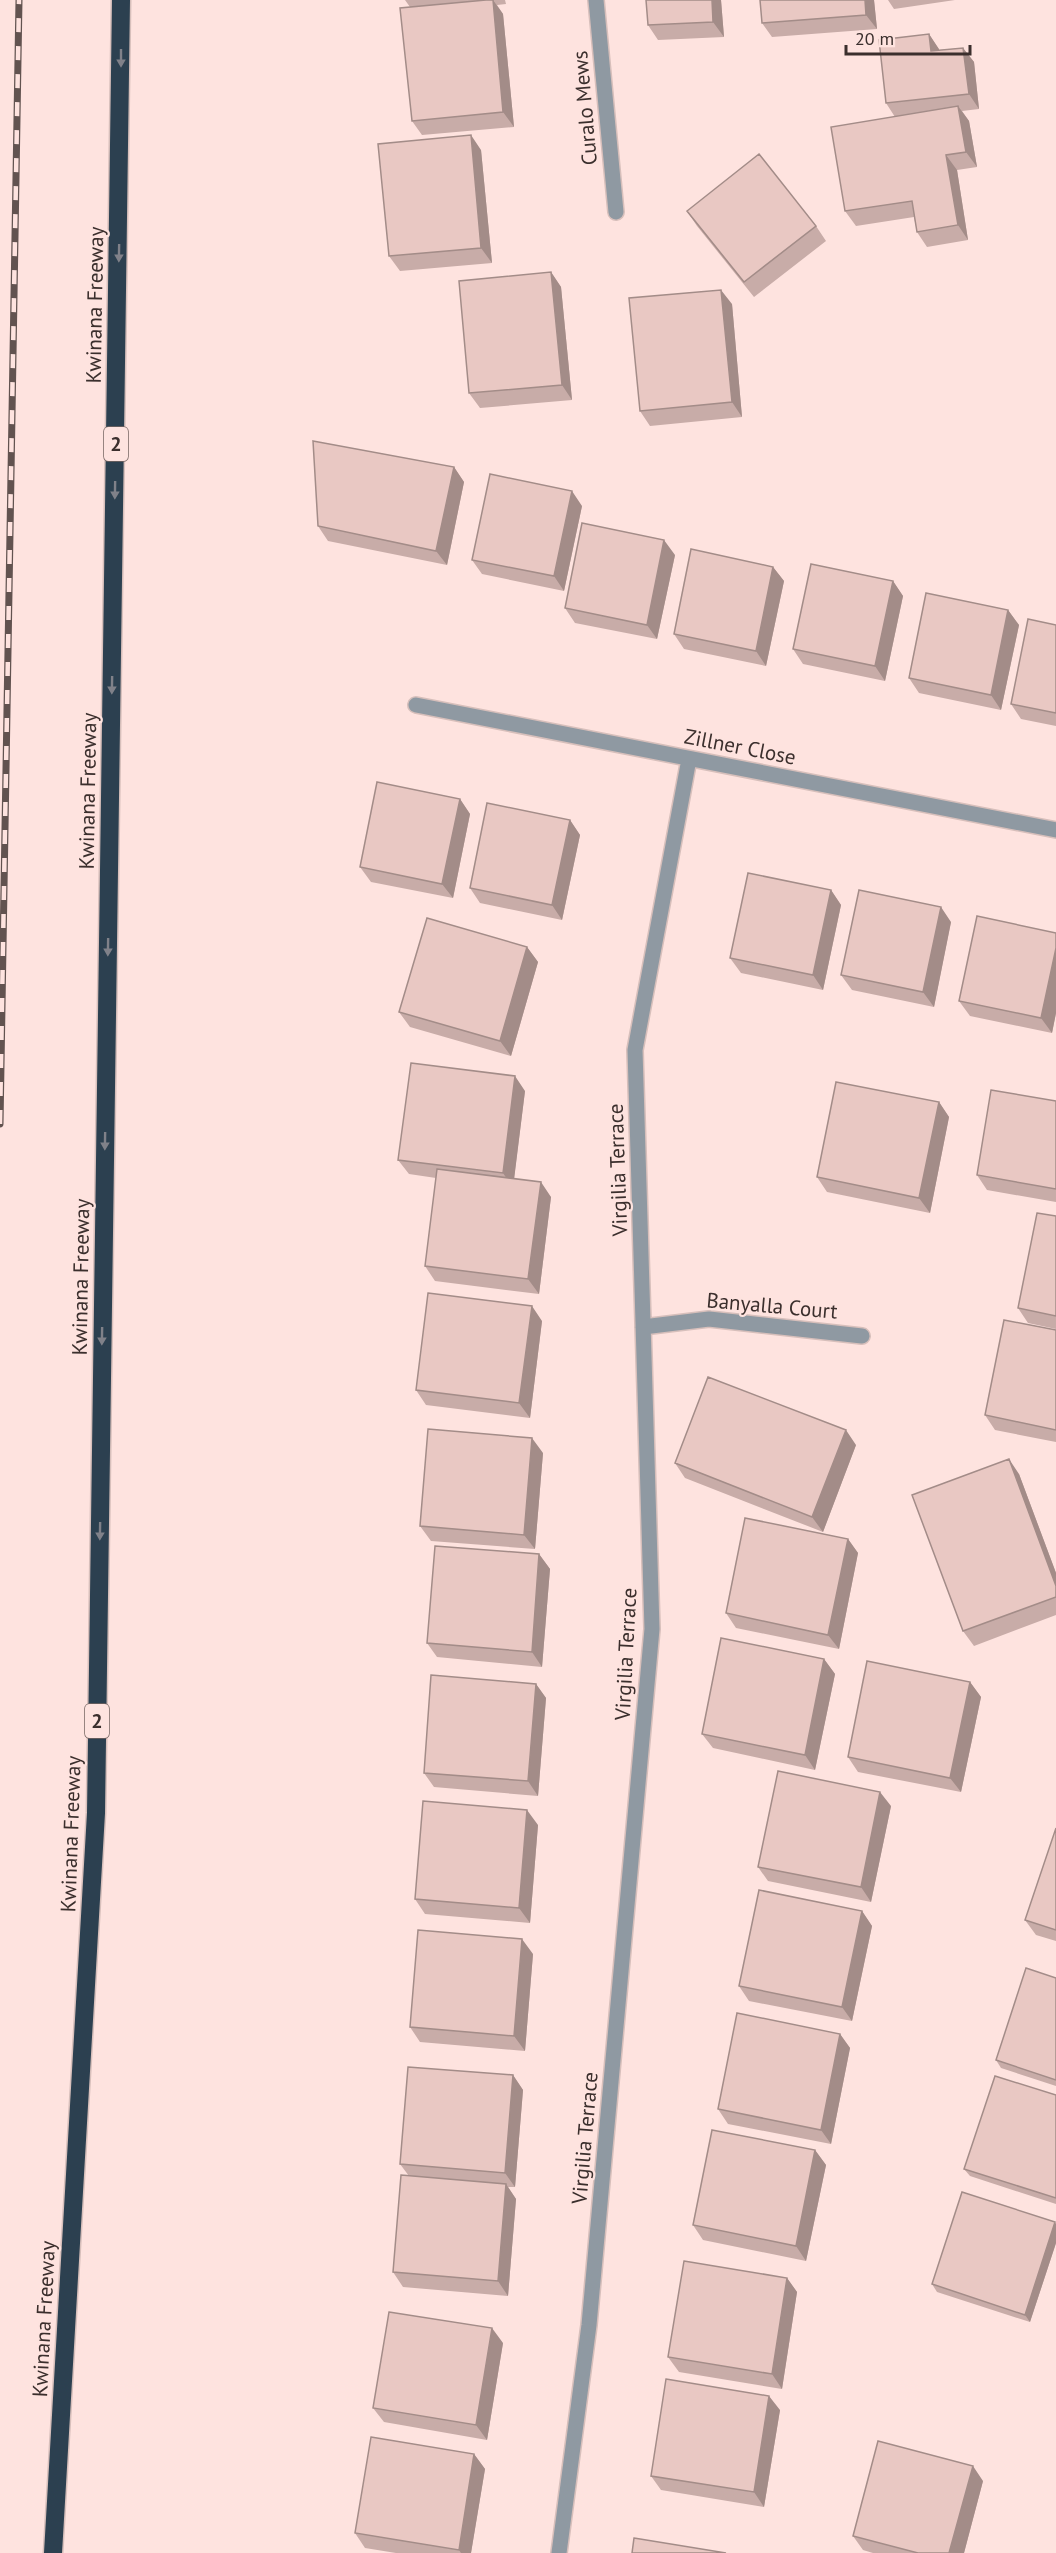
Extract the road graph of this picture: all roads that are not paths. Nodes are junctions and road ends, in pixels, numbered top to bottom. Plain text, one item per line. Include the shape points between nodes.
1 (121, 0) edge
2 (596, 0) edge
3 (616, 212) dead end
4 (416, 705) dead end
5 (689, 759) junction
6 (1056, 830) edge
7 (643, 1327) junction
8 (862, 1336) dead end
9 (53, 2553) edge
10 (559, 2553) edge

1 -> 9 highway, Kwinana Freeway / 2 via 96,1813
2 - 3 street, Curalo Mews
4 - 5 street, Zillner Close
5 - 6 street, Zillner Close
5 - 7 street, Virgilia Terrace via 635,1050
7 - 8 street, Banyalla Court via 709,1319
7 - 10 street, Virgilia Terrace via 652,1629 589,2325

